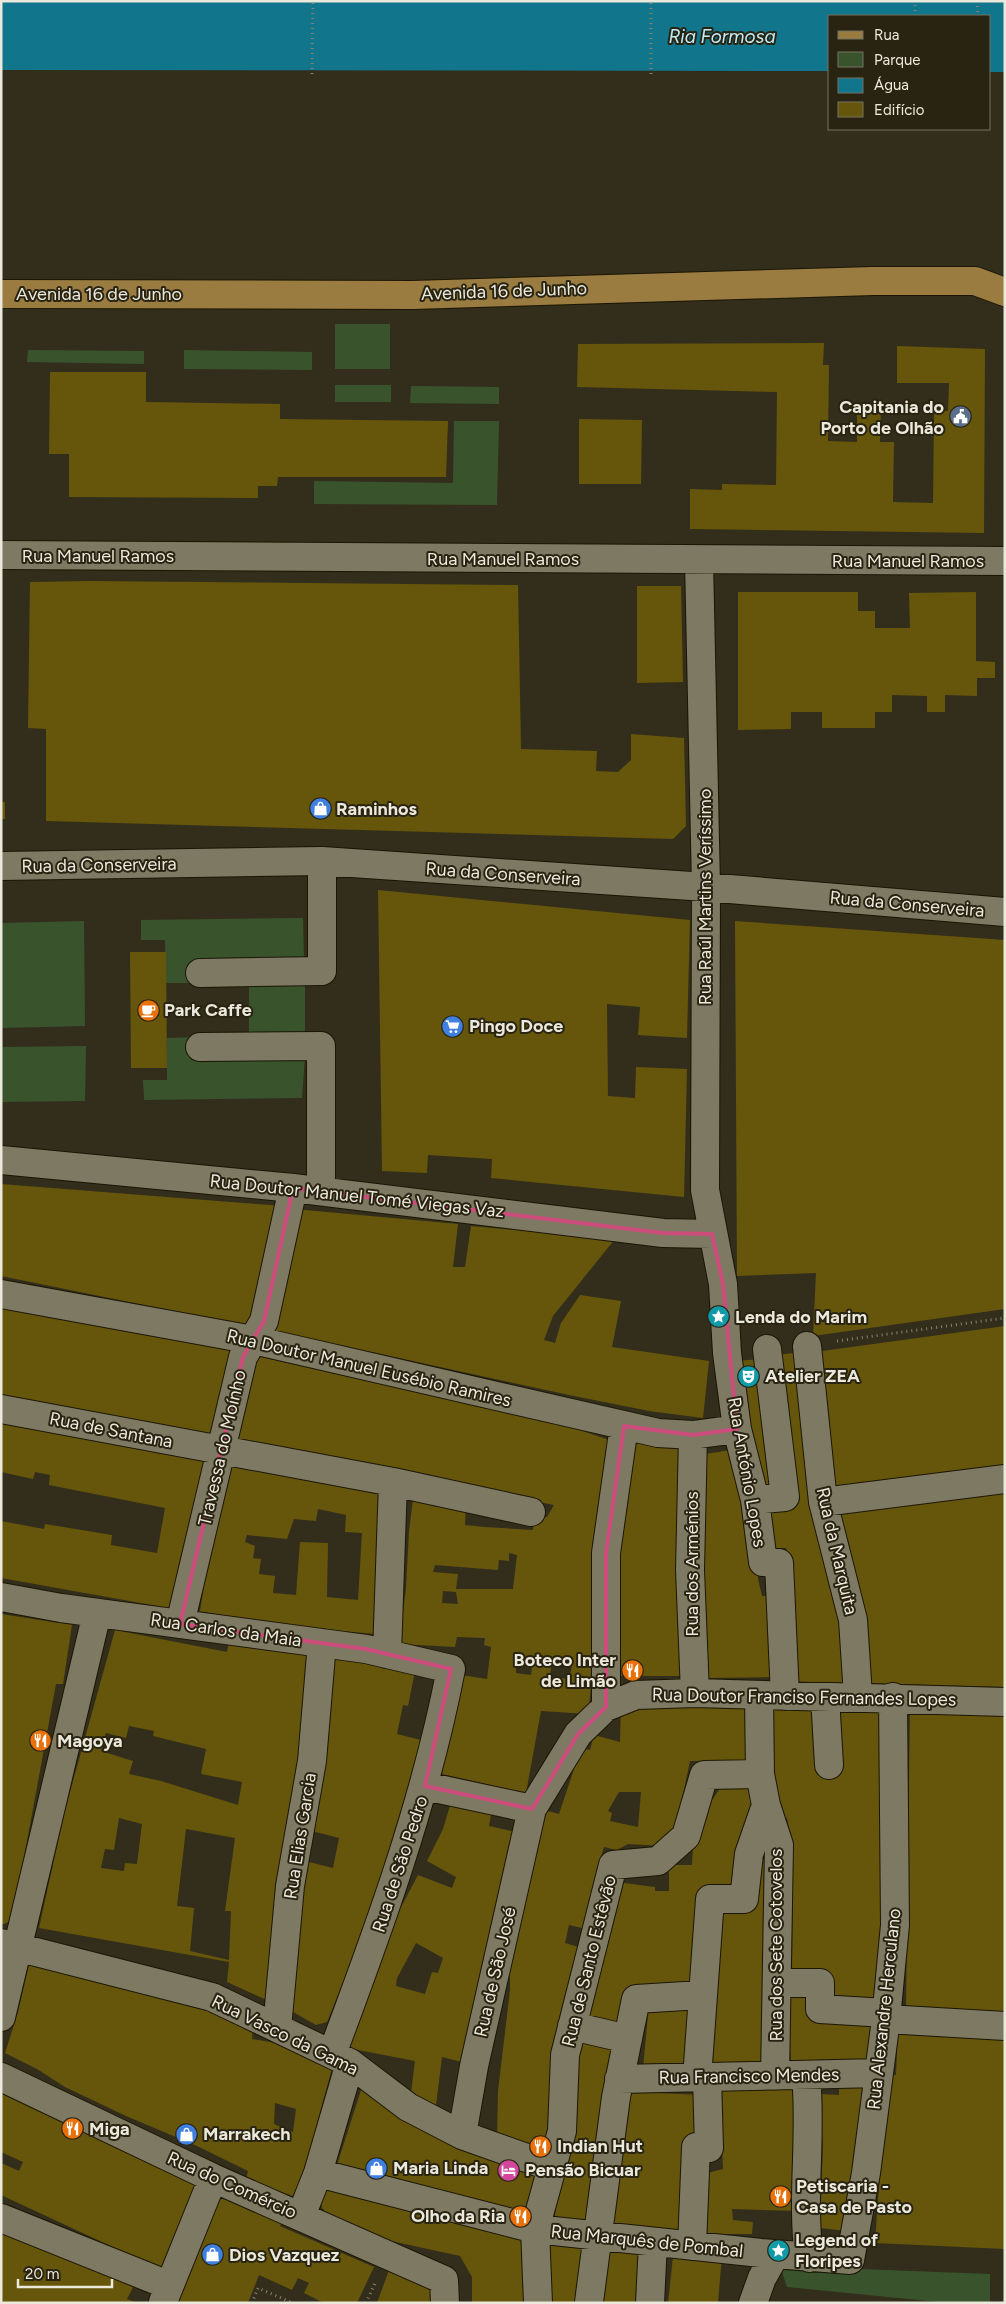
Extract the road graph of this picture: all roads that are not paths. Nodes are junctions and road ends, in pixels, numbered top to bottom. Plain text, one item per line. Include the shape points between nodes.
1 (1005, 292) edge
2 (1, 294) edge
3 (1, 555) edge
4 (699, 560) junction
5 (1005, 561) edge
6 (322, 861) junction
7 (1, 866) edge
8 (706, 887) junction
9 (1005, 912) edge
10 (200, 973) dead end
11 (200, 1047) dead end
12 (1, 1160) edge
13 (293, 1188) junction
14 (321, 1191) junction
15 (712, 1234) junction
16 (1, 1294) edge
17 (253, 1340) junction
18 (807, 1346) road end
19 (768, 1349) dead end
20 (727, 1354) joint
21 (1, 1409) edge
22 (624, 1426) junction
23 (737, 1429) junction
24 (692, 1435) junction
25 (222, 1450) junction
26 (1005, 1479) edge
27 (393, 1482) junction
28 (755, 1500) junction
29 (823, 1502) junction
30 (531, 1512) dead end
31 (1, 1597) edge
32 (97, 1613) junction
33 (180, 1624) junction
34 (322, 1643) junction
35 (387, 1654) junction
36 (451, 1669) joint
37 (695, 1693) junction
38 (785, 1696) junction
39 (858, 1696) junction
40 (759, 1697) junction
41 (825, 1697) junction
42 (893, 1697) junction
43 (1005, 1702) edge
44 (606, 1707) junction
45 (829, 1765) dead end
46 (760, 1774) junction
47 (425, 1786) junction
48 (766, 1805) junction
49 (532, 1810) junction
50 (9, 1945) edge
51 (776, 1983) junction
52 (701, 1994) junction
53 (886, 2016) junction
54 (1, 2017) edge
55 (572, 2026) junction
56 (1005, 2026) edge
57 (277, 2028) junction
58 (628, 2039) junction
59 (341, 2058) junction
60 (878, 2073) junction
61 (806, 2075) junction
62 (775, 2076) junction
63 (1, 2077) edge
64 (702, 2077) junction
65 (619, 2079) junction
66 (462, 2135) junction
67 (552, 2167) junction
68 (318, 2173) junction
69 (213, 2178) junction
70 (301, 2216) junction
71 (1, 2218) edge
72 (534, 2229) junction
73 (596, 2236) junction
74 (653, 2242) junction
75 (692, 2246) junction
76 (775, 2254) junction
77 (809, 2258) junction
78 (850, 2260) joint
79 (165, 2294) edge
80 (589, 2302) edge
81 (446, 2303) edge
82 (538, 2303) edge
83 (650, 2303) edge
84 (753, 2303) edge

1 - 2 main road, Avenida 16 de Junho via 975,281 872,280 412,294
3 - 4 street, Rua Manuel Ramos
4 - 5 street, Rua Manuel Ramos
4 - 8 street, Rua Raúl Martins Veríssimo
6 - 7 street, Rua da Conserveira
6 - 8 street, Rua da Conserveira
6 - 10 street via 322,972
8 - 9 street, Rua da Conserveira
8 - 15 street, Rua Raúl Martins Veríssimo via 705,1190
11 - 14 street via 322,1046
12 - 13 street, Rua Doutor Manuel Tomé Viegas Vaz
13 - 14 street, Rua Doutor Manuel Tomé Viegas Vaz
13 - 17 street, Travessa do Moínho via 264,1321
14 - 15 street, Rua Doutor Manuel Tomé Viegas Vaz via 663,1232
15 - 20 street, Rua Raúl Martins Veríssimo via 723,1284
16 - 17 street, Rua Doutor Manuel Eusébio Ramires
17 - 22 street, Rua Doutor Manuel Eusébio Ramires
17 - 25 street, Travessa do Moínho via 243,1357
18 - 29 street, Rua da Marquita
19 - 28 street via 785,1497
20 - 23 street, Rua António Lopes
21 - 25 street, Rua de Santana
22 - 24 street, Rua Doutor Manuel Eusébio Ramires
22 - 44 street via 606,1553
23 - 24 street, Rua Doutor Manuel Eusébio Ramires
23 - 28 street, Rua António Lopes
24 - 37 street, Rua dos Arménios via 690,1570
25 - 27 street, Rua de Santana
25 - 33 street, Travessa do Moínho
26 - 29 street
27 - 30 street, Rua de Santana
27 - 35 street
28 - 38 street, Rua António Lopes via 763,1562 779,1563
29 - 39 street, Rua da Marquita via 853,1620
31 - 32 street, Rua Carlos da Maia
32 - 33 street, Rua Carlos da Maia
32 - 50 street
33 - 34 street, Rua Carlos da Maia
34 - 35 street, Rua Carlos da Maia
34 - 57 street, Rua Elias Garcia via 312,1761 290,1886
35 - 36 street, Rua Carlos da Maia
36 - 47 street, Rua de São Pedro
37 - 40 street, Rua Doutor Franciso Fernandes Lopes
37 - 44 street, Rua Doutor Franciso Fernandes Lopes via 636,1695
38 - 40 street, Rua Doutor Franciso Fernandes Lopes
38 - 41 street, Rua Doutor Franciso Fernandes Lopes
39 - 41 street, Rua Doutor Franciso Fernandes Lopes
39 - 42 street, Rua Doutor Franciso Fernandes Lopes
40 - 46 street, Rua dos Sete Cotovelos
41 - 45 street
42 - 43 street, Rua Doutor Franciso Fernandes Lopes
42 - 53 street, Rua Alexandre Herculano via 895,1925
44 - 49 street, Rua de São José via 578,1734
46 - 48 street, Rua dos Sete Cotovelos
46 - 55 street, Rua de Santo Estêvão via 704,1775 686,1836 658,1861 613,1865
47 - 49 street
47 - 59 street, Rua de São Pedro
48 - 51 street, Rua dos Sete Cotovelos via 779,1845
48 - 52 street via 749,1854 744,1899 710,1899
49 - 66 street, Rua de São José via 474,2066
50 - 54 street
50 - 57 street, Rua Vasco da Gama via 212,1997
51 - 53 street via 820,1983 820,2009
51 - 62 street, Rua dos Sete Cotovelos
52 - 58 street via 636,1999
52 - 64 street
53 - 56 street
53 - 60 street, Rua Alexandre Herculano
55 - 58 street
55 - 67 street, Rua de Santo Estêvão via 565,2055 562,2131
57 - 59 street, Rua Vasco da Gama
58 - 65 street
59 - 66 street, Rua Vasco da Gama via 408,2107
59 - 68 street, Rua de São Pedro
60 - 61 street, Rua Francisco Mendes
60 - 78 street, Rua Alexandre Herculano via 866,2173
61 - 62 street, Rua Francisco Mendes
61 - 77 street
62 - 64 street, Rua Francisco Mendes
63 - 69 street, Rua do Comércio
64 - 65 street, Rua Francisco Mendes
64 - 75 street via 709,2148 696,2147
65 - 73 street
66 - 67 street, Rua Vasco da Gama
67 - 72 street, Rua de Santo Estêvão
68 - 70 street, Rua de São Pedro
68 - 72 street, Rua Marquês de Pombal
69 - 70 street, Rua do Comércio
69 - 79 street
70 - 81 street, Rua do Comércio via 444,2280
71 - 79 street
72 - 73 street, Rua Marquês de Pombal
72 - 82 street, Rua de Santo Estêvão
73 - 74 street, Rua Marquês de Pombal
73 - 80 street
74 - 75 street, Rua Marquês de Pombal
74 - 83 street
75 - 76 street, Rua Marquês de Pombal
76 - 77 street, Rua Marquês de Pombal
76 - 84 street
77 - 78 street, Rua Marquês de Pombal

